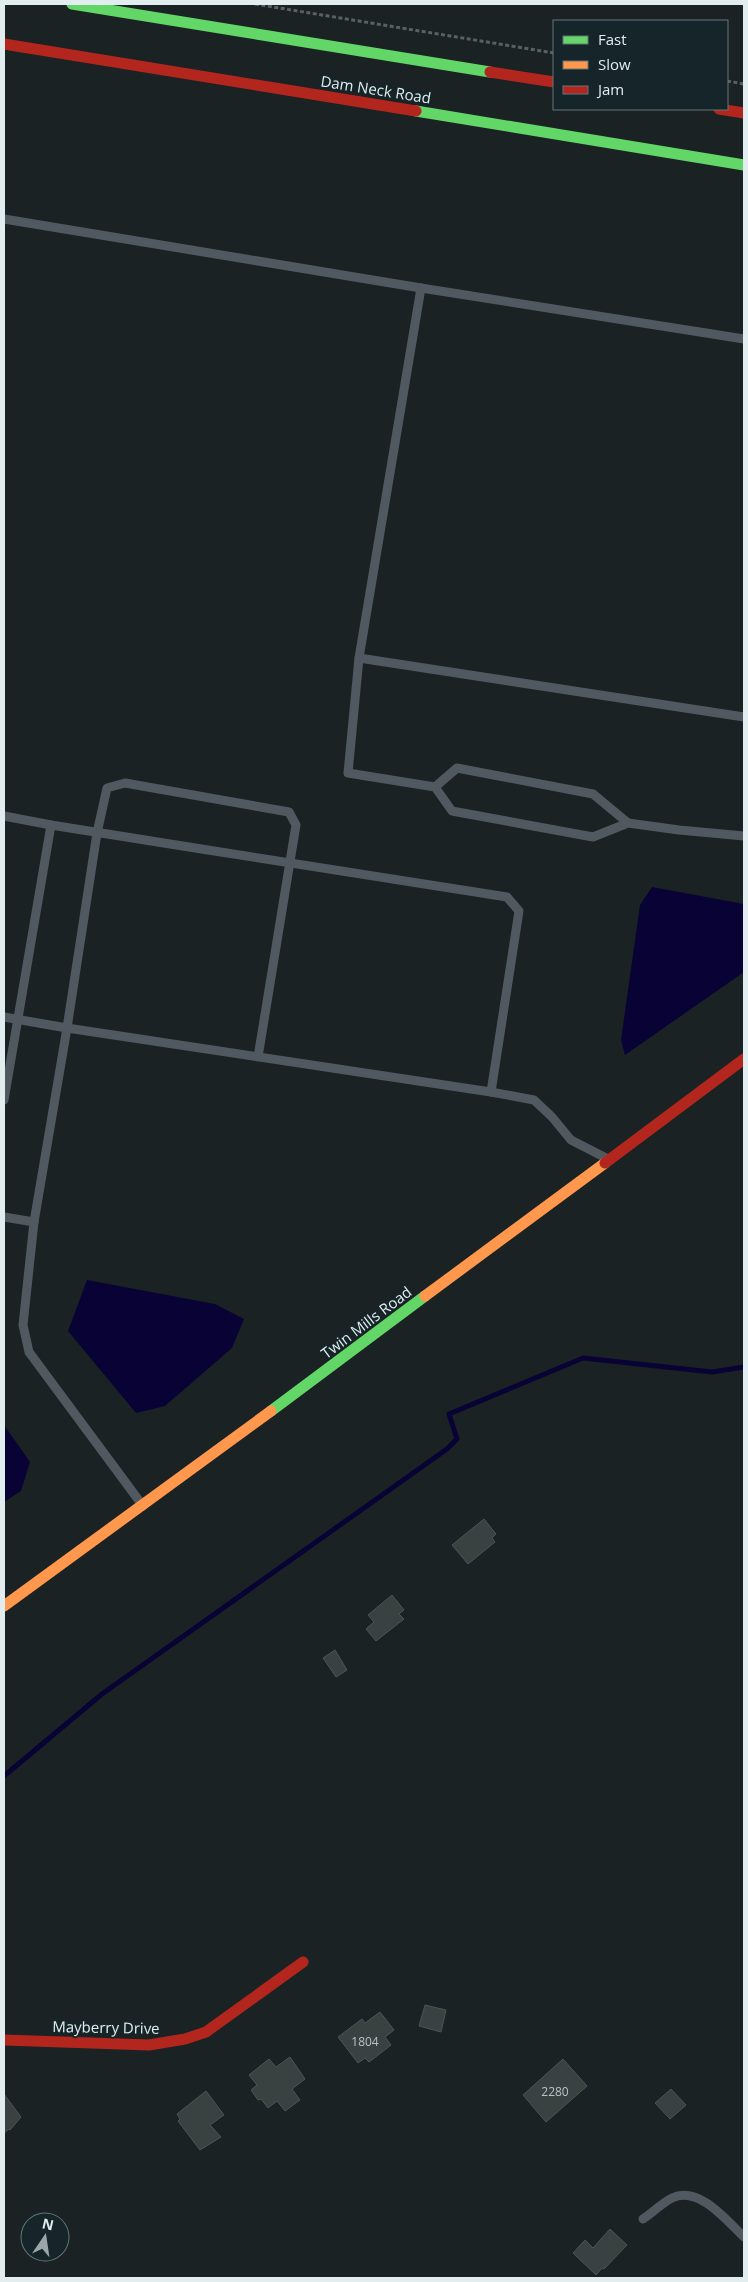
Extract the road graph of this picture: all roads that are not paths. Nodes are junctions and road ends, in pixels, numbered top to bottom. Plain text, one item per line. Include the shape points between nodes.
1 (72, 4) edge
2 (4, 44) edge
3 (553, 82) edge
4 (725, 110) edge
5 (744, 113) edge
6 (744, 165) edge
7 (4, 219) edge
8 (421, 288) junction
9 (744, 339) edge
10 (359, 658) junction
11 (744, 717) edge
12 (435, 787) junction
13 (4, 816) edge
14 (628, 823) junction
15 (51, 825) junction
16 (97, 833) junction
17 (744, 836) edge
18 (290, 863) junction
19 (4, 1017) edge
20 (16, 1019) junction
21 (67, 1028) junction
22 (258, 1057) junction
23 (744, 1059) edge
24 (491, 1092) junction
25 (4, 1100) edge
26 (610, 1160) junction
27 (4, 1217) edge
28 (34, 1222) junction
29 (143, 1506) junction
30 (4, 1606) edge
31 (302, 1962) dead end
32 (4, 2040) edge
33 (643, 2219) dead end
34 (744, 2237) edge

1 - 3 main road
2 - 6 main road, Dam Neck Road
4 - 5 main road
7 - 8 lane
8 - 9 lane
8 - 10 lane
10 - 11 lane
10 - 12 lane via 348,773
12 - 14 lane via 452,811 461,813 593,837
12 - 14 lane via 457,768 593,794
13 - 15 lane
14 - 17 lane
15 - 16 lane
15 - 20 lane
16 - 18 lane
16 - 18 lane via 108,788 125,783 289,812 296,825
16 - 21 lane
18 - 22 lane
18 - 24 lane via 507,898 519,911
19 - 20 lane
20 - 21 lane
20 - 25 lane
21 - 22 lane
21 - 28 lane
22 - 24 lane
23 - 26 main road, Twin Mills Road
24 - 26 lane via 534,1100 552,1116 570,1140
26 - 29 main road, Twin Mills Road
27 - 28 lane
28 - 29 lane via 23,1326 28,1352
29 - 30 main road, Twin Mills Road
31 - 32 main road, Mayberry Drive via 206,2032 190,2039 149,2045
33 - 34 lane via 672,2198 695,2197

